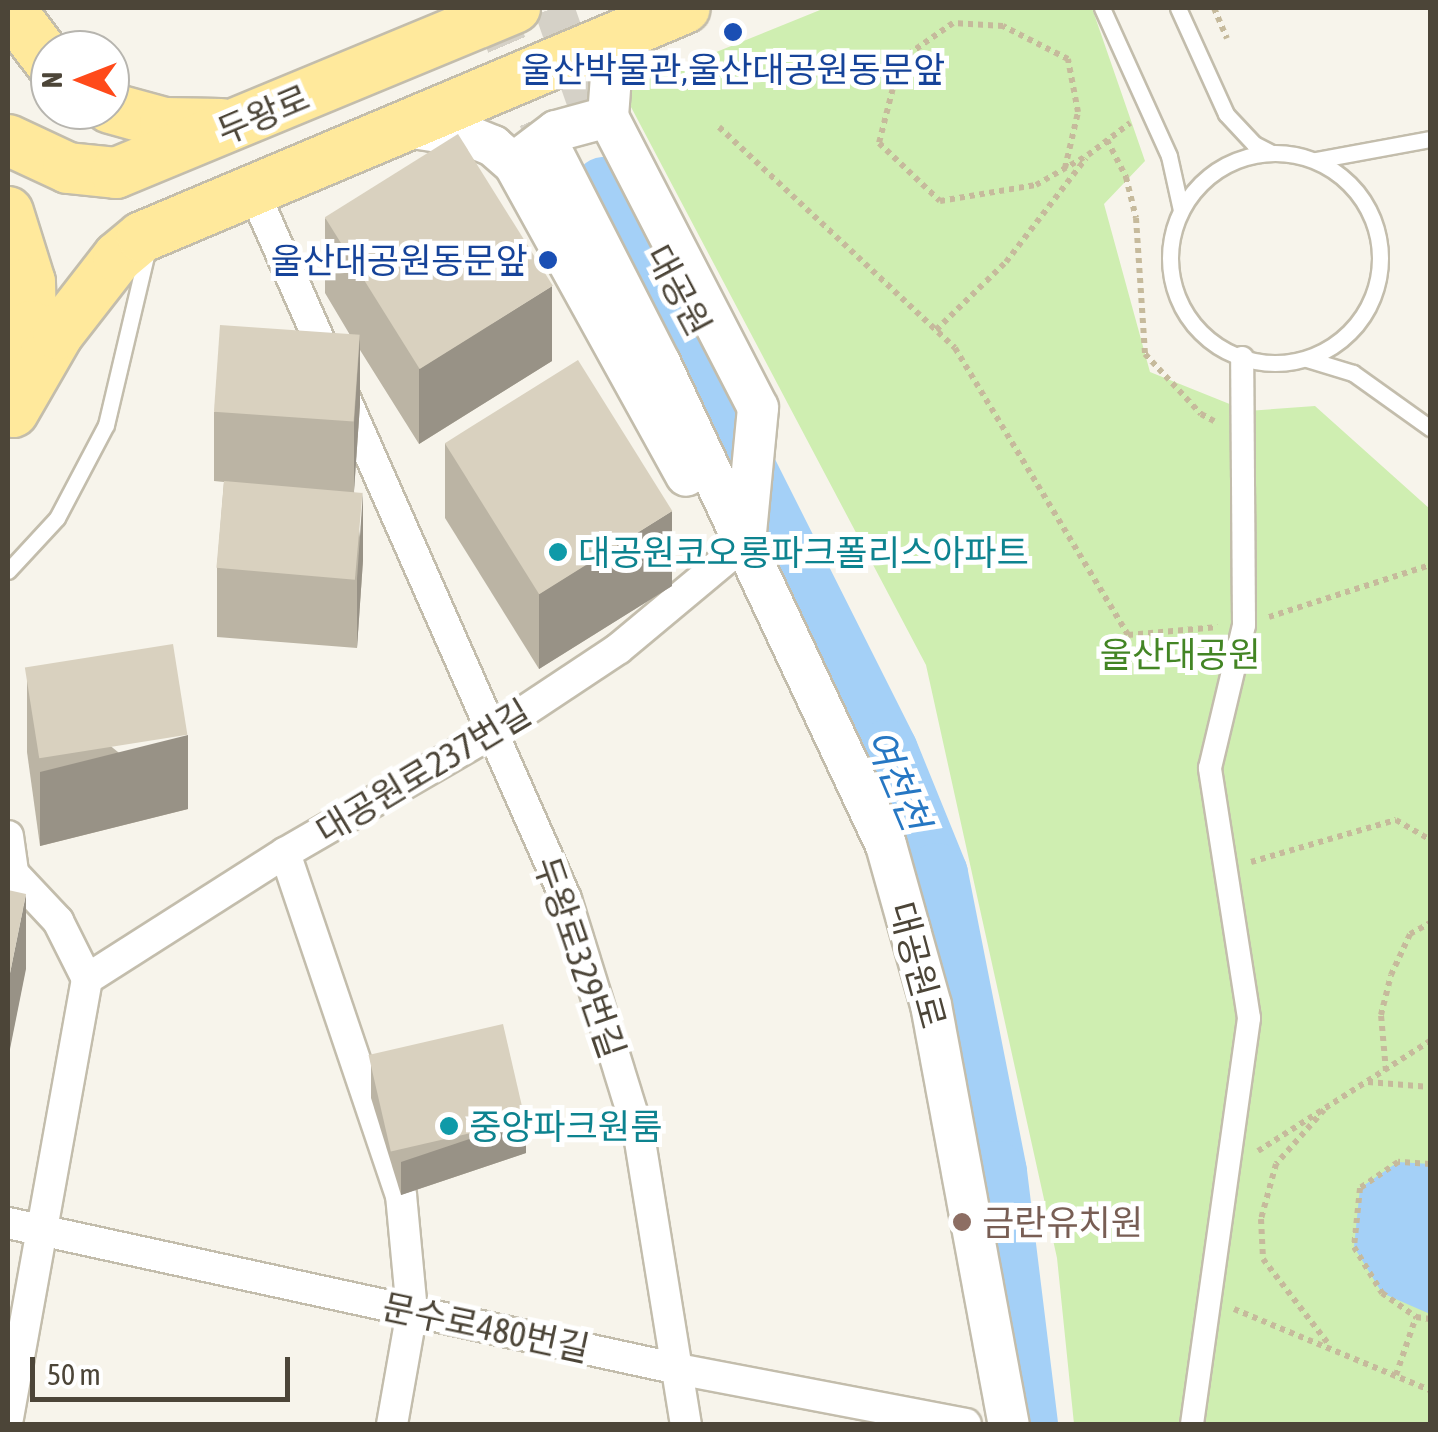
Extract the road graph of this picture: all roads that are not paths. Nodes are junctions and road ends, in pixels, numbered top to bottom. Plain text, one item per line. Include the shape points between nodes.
1 (9, 8) edge
2 (515, 8) edge
3 (685, 8) edge
4 (1102, 8) edge
5 (1178, 8) edge
6 (448, 21) edge
7 (624, 35) junction
8 (30, 36) edge
9 (130, 114) edge
10 (246, 121) junction
11 (406, 127) junction
12 (604, 128) junction
13 (1430, 139) edge
14 (8, 140) edge
15 (1270, 152) junction
16 (554, 157) tunnel mouth
17 (1316, 160) junction
18 (514, 164) junction
19 (253, 190) junction
20 (1181, 210) junction
21 (8, 212) edge
22 (167, 225) junction
23 (1242, 358) junction
24 (1307, 359) junction
25 (10, 418) edge
26 (1430, 428) edge
27 (745, 543) junction
28 (8, 571) edge
29 (490, 734) junction
30 (8, 836) edge
31 (285, 853) junction
32 (87, 980) junction
33 (8, 1223) edge
34 (42, 1231) junction
35 (412, 1311) junction
36 (678, 1369) junction
37 (8, 1418) edge
38 (392, 1424) edge
39 (686, 1424) edge
40 (966, 1424) edge
41 (1009, 1424) edge
42 (1192, 1424) edge

1 - 8 main road
2 - 6 main road, 두왕로
3 - 7 main road
4 - 20 lane via 1169,156
5 - 15 lane via 1226,114
6 - 10 main road, 두왕로
7 - 11 main road
7 - 12 street via 610,76
9 - 10 main road via 165,124
10 - 14 main road, 두왕로 via 116,172 68,168
11 - 18 street via 471,137
11 - 19 main road
12 - 18 street via 556,132
12 - 27 street via 758,408
13 - 17 lane
15 - 17 lane
15 - 20 lane via 1219,168
16 - 27 street, 대공원로
17 - 24 lane via 1349,182 1368,206 1380,266 1361,320 1336,345
18 - 27 street via 690,482
19 - 22 main road
19 - 29 street, 두왕로329번길
20 - 23 lane via 1170,258 1178,298 1210,340
21 - 25 main road via 27,267 31,312 26,368
22 - 25 main road via 142,237 90,291
22 - 28 lane via 141,266 120,382 87,468 57,518
23 - 24 lane via 1271,364
23 - 42 street via 1244,625 1210,768 1249,1018
24 - 26 lane via 1353,373
27 - 29 street, 대공원로237번길 via 618,649
27 - 41 street, 대공원로 via 886,845 931,1006
29 - 31 street, 대공원로237번길
29 - 36 street, 두왕로329번길 via 566,899 640,1135
30 - 32 street via 13,873 58,921
31 - 32 street, 대공원로237번길
31 - 35 street via 401,1195
32 - 34 street
33 - 34 street, 문수로480번길
34 - 35 street, 문수로480번길
34 - 37 street
35 - 36 street, 문수로480번길
35 - 38 street
36 - 39 street, 두왕로329번길
36 - 40 street, 문수로480번길

